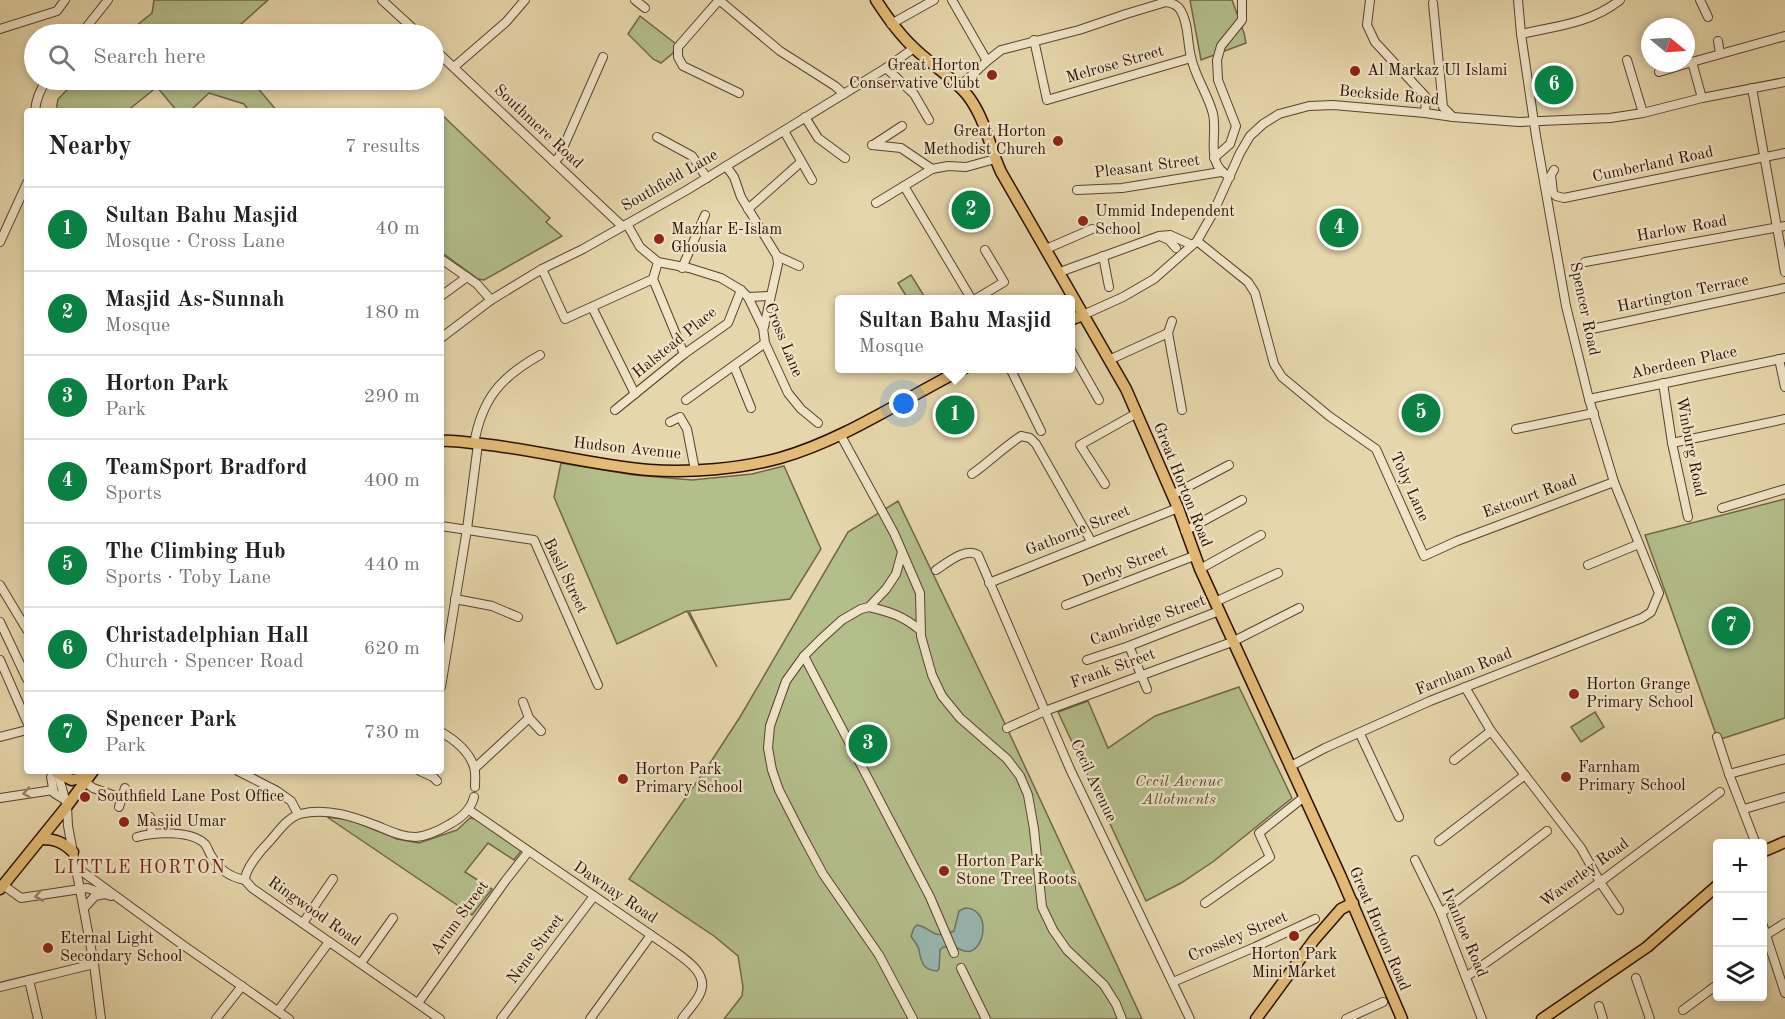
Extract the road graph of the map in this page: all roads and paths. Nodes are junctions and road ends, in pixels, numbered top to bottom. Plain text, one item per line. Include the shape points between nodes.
1 (65, 0) edge
2 (108, 0) edge
3 (382, 0) edge
4 (525, 0) edge
5 (634, 0) edge
6 (719, 0) edge
7 (876, 0) edge
8 (934, 0) edge
9 (952, 0) edge
10 (1242, 0) edge
11 (1370, 0) edge
12 (1518, 0) edge
13 (1620, 0) edge
14 (1700, 0) edge
15 (1434, 3) dead end
16 (645, 9) dead end
17 (1708, 17) dead end
18 (89, 24) edge
19 (408, 24) edge
20 (891, 24) junction
21 (0, 29) edge
22 (1521, 34) junction
23 (1785, 36) edge
24 (1034, 40) junction
25 (1718, 41) dead end
26 (914, 48) junction
27 (1720, 54) junction
28 (603, 57) dead end
29 (444, 58) edge
30 (1191, 58) junction
31 (1627, 60) dead end
32 (987, 61) junction
33 (1695, 61) edge
34 (454, 67) junction
35 (886, 68) junction
36 (1695, 72) edge
37 (1785, 82) edge
38 (959, 87) junction
39 (1752, 88) junction
40 (41, 90) edge
41 (740, 93) dead end
42 (844, 94) junction
43 (1702, 98) junction
44 (36, 108) edge
45 (1425, 113) junction
46 (1643, 113) junction
47 (805, 117) junction
48 (1453, 117) junction
49 (929, 120) dead end
50 (1534, 121) junction
51 (902, 126) dead end
52 (784, 131) junction
53 (657, 137) dead end
54 (1785, 153) edge
55 (1764, 157) junction
56 (845, 158) dead end
57 (995, 159) junction
58 (1214, 159) junction
59 (554, 162) junction
60 (801, 162) junction
61 (726, 166) junction
62 (932, 169) junction
63 (1554, 170) dead end
64 (1221, 172) junction
65 (1230, 177) junction
66 (707, 178) junction
67 (812, 180) dead end
68 (904, 186) junction
69 (24, 190) edge
70 (1077, 190) dead end
71 (876, 203) dead end
72 (748, 209) junction
73 (705, 215) dead end
74 (624, 225) junction
75 (1781, 226) edge
76 (1092, 229) dead end
77 (1160, 236) junction
78 (0, 242) edge
79 (1194, 243) junction
80 (1176, 248) dead end
81 (1046, 249) junction
82 (985, 250) dead end
83 (777, 256) junction
84 (1103, 256) junction
85 (444, 261) edge
86 (658, 262) junction
87 (1585, 262) dead end
88 (799, 266) dead end
89 (682, 268) junction
90 (542, 269) junction
91 (1060, 272) junction
92 (1785, 272) edge
93 (467, 277) junction
94 (653, 279) junction
95 (1109, 287) dead end
96 (1785, 288) edge
97 (741, 290) junction
98 (444, 294) edge
99 (970, 295) edge
100 (982, 295) edge
101 (1072, 295) edge
102 (748, 297) junction
103 (770, 297) junction
104 (490, 300) junction
105 (1075, 300) edge
106 (592, 307) junction
107 (1083, 315) junction
108 (1075, 318) edge
109 (1172, 321) dead end
110 (763, 328) junction
111 (1587, 330) dead end
112 (1168, 333) junction
113 (444, 336) edge
114 (765, 343) junction
115 (684, 354) junction
116 (540, 356) dead end
117 (1075, 356) edge
118 (1782, 358) edge
119 (1109, 360) junction
120 (734, 366) junction
121 (957, 373) edge
122 (1012, 373) edge
123 (1663, 382) junction
124 (1785, 387) edge
125 (635, 394) junction
126 (1590, 399) junction
127 (686, 400) dead end
128 (1099, 400) dead end
129 (751, 408) dead end
130 (615, 410) dead end
131 (1182, 410) dead end
132 (1137, 413) junction
133 (1594, 413) junction
134 (1785, 419) edge
135 (670, 422) dead end
136 (818, 423) dead end
137 (1516, 429) dead end
138 (1041, 431) dead end
139 (840, 434) junction
140 (444, 441) edge
141 (1672, 443) junction
142 (476, 444) junction
143 (1229, 465) dead end
144 (695, 470) junction
145 (972, 474) dead end
146 (1614, 482) junction
147 (1105, 484) dead end
148 (1785, 489) edge
149 (1172, 495) junction
150 (1242, 500) dead end
151 (1178, 508) junction
152 (1722, 508) dead end
153 (1688, 517) dead end
154 (444, 526) edge
155 (467, 528) junction
156 (1185, 531) junction
157 (1261, 535) dead end
158 (1091, 541) junction
159 (1457, 541) joint
160 (1639, 544) junction
161 (902, 552) junction
162 (1194, 556) junction
163 (1588, 565) dead end
164 (1200, 569) junction
165 (936, 570) dead end
166 (1278, 573) dead end
167 (990, 582) junction
168 (0, 585) edge
169 (455, 599) junction
170 (1066, 605) dead end
171 (1217, 606) junction
172 (869, 607) junction
173 (1299, 608) dead end
174 (1651, 612) joint
175 (518, 617) dead end
176 (0, 622) edge
177 (24, 625) edge
178 (920, 630) junction
179 (1232, 642) junction
180 (1129, 646) junction
181 (444, 649) edge
182 (804, 656) junction
183 (0, 660) edge
184 (1086, 660) dead end
185 (24, 673) edge
186 (1142, 674) junction
187 (598, 685) dead end
188 (1465, 687) junction
189 (1147, 689) dead end
190 (523, 702) dead end
191 (1045, 711) junction
192 (24, 715) edge
193 (529, 718) junction
194 (1007, 728) dead end
195 (24, 731) edge
196 (541, 731) dead end
197 (1491, 731) junction
198 (444, 734) edge
199 (1360, 734) junction
200 (0, 737) edge
201 (1717, 737) dead end
202 (1785, 759) edge
203 (1454, 760) dead end
204 (1291, 766) junction
205 (475, 768) junction
206 (54, 774) edge
207 (57, 774) edge
208 (60, 774) edge
209 (244, 774) edge
210 (426, 774) edge
211 (1729, 774) junction
212 (89, 776) edge
213 (1525, 776) junction
214 (437, 781) dead end
215 (475, 786) dead end
216 (125, 788) dead end
217 (53, 790) junction
218 (1720, 792) dead end
219 (474, 797) dead end
220 (1304, 797) junction
221 (0, 798) edge
222 (1785, 798) edge
223 (66, 803) junction
224 (1744, 809) junction
225 (469, 810) junction
226 (298, 814) junction
227 (150, 817) dead end
228 (1399, 817) dead end
229 (1547, 831) dead end
230 (152, 833) junction
231 (137, 837) dead end
232 (41, 839) junction
233 (1755, 839) edge
234 (1439, 841) dead end
235 (1785, 842) edge
236 (1767, 850) edge
237 (73, 852) junction
238 (528, 852) junction
239 (1415, 860) dead end
240 (76, 867) junction
241 (333, 879) dead end
242 (245, 880) junction
243 (1600, 882) junction
244 (1, 887) edge
245 (79, 889) junction
246 (1713, 889) edge
247 (105, 894) junction
248 (594, 896) junction
249 (122, 901) junction
250 (1205, 903) dead end
251 (1353, 903) junction
252 (84, 908) junction
253 (1341, 909) junction
254 (1619, 910) dead end
255 (1441, 913) junction
256 (393, 918) dead end
257 (1315, 919) dead end
258 (1360, 920) junction
259 (303, 923) junction
260 (1785, 923) edge
261 (651, 935) junction
262 (1767, 941) edge
263 (329, 942) junction
264 (1767, 945) edge
265 (954, 953) dead end
266 (361, 963) junction
267 (94, 964) junction
268 (961, 968) dead end
269 (1466, 977) junction
270 (1636, 978) dead end
271 (29, 980) junction
272 (1173, 982) junction
273 (242, 986) junction
274 (0, 987) edge
275 (1713, 988) edge
276 (1785, 993) edge
277 (1383, 1002) dead end
278 (418, 1003) junction
279 (1599, 1006) dead end
280 (1683, 1010) dead end
281 (278, 1011) junction
282 (38, 1019) edge
283 (101, 1019) edge
284 (216, 1019) edge
285 (289, 1019) edge
286 (440, 1019) edge
287 (501, 1019) edge
288 (590, 1019) edge
289 (682, 1019) edge
290 (913, 1019) edge
291 (986, 1019) edge
292 (1122, 1019) edge
293 (1190, 1019) edge
294 (1256, 1019) edge
295 (1346, 1019) edge
296 (1402, 1019) edge
297 (1482, 1019) edge
298 (1542, 1019) edge
299 (1603, 1019) edge
300 (1650, 1019) edge

1 - 21 street via 57,11
2 - 18 street
3 - 19 street
4 - 34 street
5 - 16 street
6 - 41 street via 678,47 678,57 683,66
6 - 42 street via 780,51
7 - 20 main road, Great Horton Road
8 - 20 street
9 - 32 street
10 - 58 street via 1242,20 1221,46 1217,60 1218,80 1236,126 1230,144
11 - 45 street via 1367,25 1375,42 1426,96
12 - 22 street, Spencer Road
13 - 22 street via 1587,19
14 - 17 street
15 - 48 street via 1443,107
20 - 26 main road, Great Horton Road
22 - 50 street, Spencer Road
23 - 27 street
24 - 30 street via 1166,2 1181,10
24 - 30 street, Melrose Street via 1047,100
24 - 32 street via 1001,50
25 - 27 street
26 - 35 street, Southfield Lane
26 - 38 main road, Great Horton Road
27 - 33 street
28 - 59 street via 560,157
29 - 34 street, Southmere Road
30 - 58 street via 1213,114
31 - 46 street
32 - 38 street
34 - 59 street, Southmere Road
35 - 42 street, Southfield Lane
35 - 49 street via 914,94
36 - 43 street
37 - 39 street, Beckside Road
38 - 57 main road, Great Horton Road via 980,114
39 - 43 street, Beckside Road
39 - 55 street
40 - 44 street
42 - 47 street, Southfield Lane
43 - 46 street, Beckside Road
45 - 48 street, Beckside Road
45 - 65 street, Beckside Road via 1325,105 1279,114 1250,136
46 - 50 street, Beckside Road
47 - 52 street, Southfield Lane
47 - 56 street via 818,138
48 - 50 street, Beckside Road
50 - 126 street, Spencer Road via 1566,306
51 - 62 street via 872,145 901,148
52 - 60 street
52 - 61 street, Southfield Lane
53 - 66 street via 692,156
54 - 55 street, Cumberland Road
55 - 63 street, Cumberland Road via 1564,198 1553,193
55 - 75 street
57 - 62 street via 966,167
57 - 81 main road, Great Horton Road
58 - 64 street
59 - 74 street, Southmere Road
60 - 67 street
60 - 72 street
61 - 66 street, Southfield Lane
61 - 72 street
62 - 68 street
64 - 65 street
64 - 70 street, Pleasant Street via 1122,188
65 - 79 street, Beckside Road
66 - 74 street, Southfield Lane
68 - 71 street
68 - 99 street
69 - 78 street
72 - 83 street
73 - 89 street
74 - 86 street via 640,247
74 - 90 street, Southfield Lane
75 - 87 street, Harlow Road
75 - 92 street
76 - 81 street
77 - 79 street
77 - 80 street
77 - 84 street
79 - 107 street, Beckside Road via 1154,279
79 - 159 street, Toby Lane via 1248,282 1255,293 1274,364 1282,376 1376,449 1424,556
81 - 91 main road, Great Horton Road
82 - 100 street via 1004,282
83 - 88 street
83 - 103 street
84 - 91 street
84 - 95 street
85 - 93 street
86 - 89 street, Cross Lane
86 - 94 street
89 - 97 street, Cross Lane via 720,278
90 - 104 street, Southfield Lane
90 - 106 street via 565,319
91 - 101 main road, Great Horton Road
93 - 98 street
93 - 104 street
94 - 106 street
94 - 115 street
96 - 111 street, Hartington Terrace
97 - 102 street, Cross Lane
97 - 115 street, Halstead Place via 728,323
102 - 103 street
102 - 110 street, Cross Lane
103 - 110 street
104 - 113 street, Southfield Lane
105 - 107 main road, Great Horton Road
106 - 125 street
107 - 108 main road
107 - 119 main road, Great Horton Road
109 - 112 street
110 - 114 street, Cross Lane
112 - 119 street
112 - 131 street
114 - 120 street
114 - 136 street, Cross Lane via 788,393
115 - 125 street, Halstead Place
116 - 142 street via 506,378 492,394 483,410
117 - 128 street
118 - 123 street, Aberdeen Place
118 - 124 street
119 - 132 main road, Great Horton Road
120 - 127 street
120 - 129 street
121 - 139 main road
122 - 138 street
123 - 126 street, Aberdeen Place
123 - 141 street, Winburg Road
125 - 130 street, Halstead Place
126 - 133 street, Spencer Road
132 - 147 street via 1080,445
132 - 149 main road, Great Horton Road
133 - 137 street
133 - 146 street, Spencer Road
134 - 141 street
135 - 144 street via 680,417 687,429
139 - 144 main road, Hudson Avenue via 781,458
139 - 161 street
140 - 142 main road, Hudson Avenue
141 - 153 street, Winburg Road
142 - 144 main road, Hudson Avenue via 640,468
142 - 155 street
143 - 149 street
145 - 158 street via 1006,445 1021,436 1030,438
146 - 159 street, Estcourt Road
146 - 160 street, Spencer Road
148 - 152 street
149 - 151 main road, Great Horton Road
150 - 156 street
151 - 156 main road, Great Horton Road
151 - 158 street, Gathorne Street
154 - 155 street
155 - 169 street
155 - 187 street, Basil Street via 534,540
156 - 162 main road, Great Horton Road
157 - 164 street
158 - 167 street, Gathorne Street
160 - 163 street
160 - 174 street, Spencer Road via 1659,593
161 - 172 street via 896,574
161 - 178 street via 920,592
162 - 164 main road, Great Horton Road
162 - 170 street, Derby Street
164 - 171 main road, Great Horton Road
165 - 167 street, Cecil Avenue via 969,552 976,553
166 - 171 street, Cambridge Street
167 - 191 street, Cecil Avenue
168 - 177 street
169 - 175 street via 492,606
169 - 181 street
171 - 179 main road, Great Horton Road
171 - 180 street, Cambridge Street
172 - 178 street via 906,618
172 - 182 street via 842,620
173 - 179 street, Frank Street
174 - 188 street, Farnham Road
176 - 185 street
178 - 292 street via 942,696 1020,776 1028,795 1042,907 1067,950 1104,984
179 - 186 street, Frank Street
179 - 204 main road, Great Horton Road
180 - 184 street, Cambridge Street
180 - 186 street
182 - 265 street via 930,897
182 - 290 street via 786,681 770,726 772,770 802,836 879,955
183 - 192 street
186 - 189 street
186 - 191 street, Frank Street
188 - 197 street
188 - 199 street, Farnham Road
190 - 193 street
191 - 194 street, Frank Street
191 - 272 street, Cecil Avenue
193 - 196 street
193 - 205 street
195 - 200 street
197 - 203 street
197 - 213 street
198 - 205 street via 459,745
199 - 204 street, Farnham Road
199 - 228 street
201 - 211 street
202 - 211 street
204 - 220 main road, Great Horton Road
205 - 215 street
206 - 217 street
207 - 223 street
208 - 212 main road via 72,780
209 - 226 street via 291,801
210 - 214 street
211 - 224 street
212 - 216 street via 93,788 120,802
212 - 223 main road
213 - 234 street
213 - 243 street via 1581,848
217 -> 221 street
217 - 223 street
218 - 243 street, Waverley Road
219 - 225 street
220 - 250 street via 1259,833 1270,857
220 - 251 main road, Great Horton Road
222 - 224 street
223 - 232 main road
223 - 237 street
224 - 233 street
225 - 226 street via 443,828 416,837 325,811
225 - 238 street, Dawnay Road
226 - 242 street, Ringwood Road via 261,850
227 - 230 street
229 - 255 street
230 - 231 street
230 - 242 street via 194,838 205,845 219,868
232 - 237 main road via 59,841
232 - 244 main road
235 - 236 main road
237 - 240 street
238 - 248 street, Dawnay Road
238 - 278 street, Arum Street
239 - 255 street, Ivanhoe Road
240 - 245 street
240 - 249 street
241 - 259 street
242 - 259 street, Ringwood Road
243 - 254 street
243 - 269 street, Waverley Road
245 -> 244 street via 21,898
245 - 247 street
245 - 252 street
246 - 298 main road via 1647,947
247 - 249 street
247 - 252 street via 95,896
248 - 261 street, Dawnay Road
248 - 287 street, Nene Street
249 - 273 street
251 - 253 main road
251 - 258 main road, Great Horton Road
252 - 267 street
253 - 258 main road
253 - 294 main road
255 - 269 street, Ivanhoe Road
256 - 266 street
257 - 272 street, Crossley Street
258 - 296 main road, Great Horton Road
259 - 263 street, Ringwood Road
260 - 262 street
261 - 288 street
261 - 289 street, Dawnay Road via 695,968 703,984
263 - 266 street, Ringwood Road
263 - 281 street
264 - 276 street
266 - 278 street, Ringwood Road
267 - 271 street
267 - 283 street
268 - 291 street
269 - 297 street, Ivanhoe Road
270 - 300 street
271 - 274 street
271 - 282 street
272 - 293 street, Cecil Avenue
273 - 281 street
273 - 284 street
275 - 280 street
277 - 295 street
278 - 286 street, Ringwood Road
279 - 299 street
281 - 285 street

